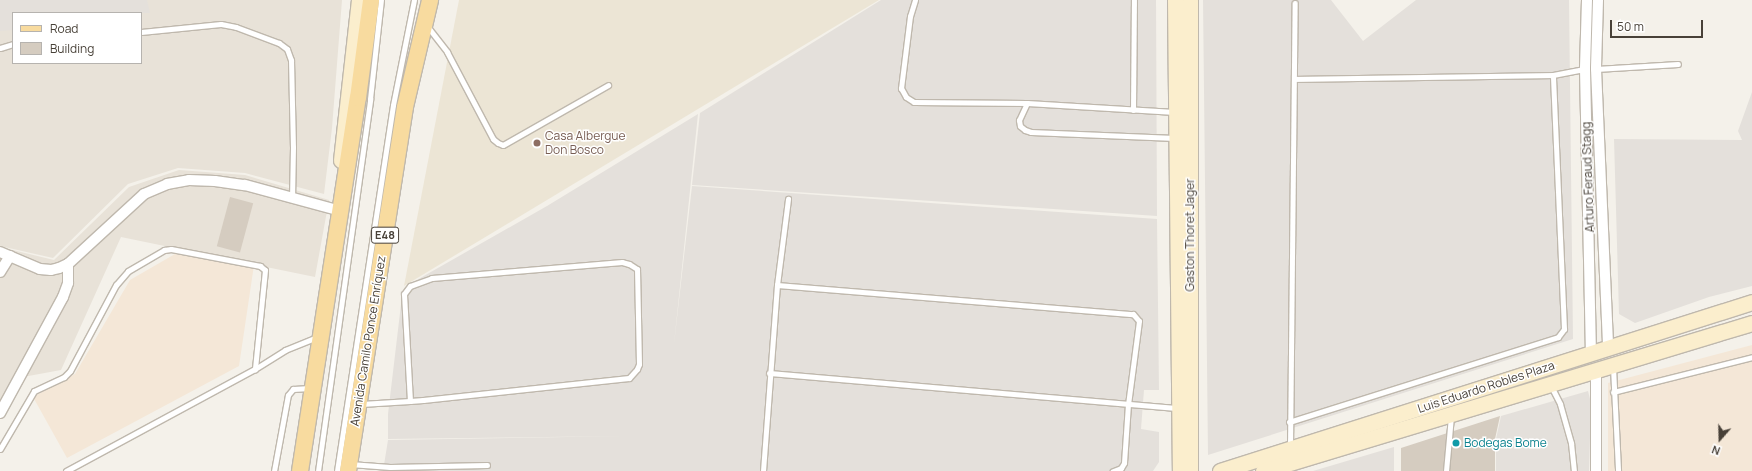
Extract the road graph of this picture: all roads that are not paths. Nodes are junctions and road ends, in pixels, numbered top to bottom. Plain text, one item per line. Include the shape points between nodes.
1 (359, 0) edge
2 (371, 0) edge
3 (381, 0) edge
4 (414, 0) edge
5 (430, 0) edge
6 (915, 0) edge
7 (1134, 0) edge
8 (1175, 0) edge
9 (1190, 0) edge
10 (1587, 0) edge
11 (1598, 0) edge
12 (1295, 3) dead end
13 (425, 24) junction
14 (142, 32) edge
15 (12, 44) edge
16 (0, 48) edge
17 (1678, 64) dead end
18 (1596, 69) junction
19 (1585, 70) junction
20 (1553, 75) junction
21 (1294, 79) junction
22 (608, 85) dead end
23 (1027, 103) junction
24 (1133, 110) junction
25 (1176, 112) junction
26 (1191, 113) junction
27 (1183, 138) junction
28 (292, 198) junction
29 (788, 199) dead end
30 (341, 211) junction
31 (5, 254) edge
32 (68, 264) junction
33 (0, 272) edge
34 (777, 285) junction
35 (1752, 302) edge
36 (1752, 323) edge
37 (320, 336) junction
38 (1608, 348) junction
39 (1591, 354) junction
40 (1752, 357) edge
41 (1613, 366) junction
42 (255, 369) junction
43 (1596, 372) junction
44 (770, 373) junction
45 (1551, 385) junction
46 (313, 388) junction
47 (1613, 392) junction
48 (1448, 400) junction
49 (410, 401) junction
50 (358, 404) junction
51 (1128, 404) junction
52 (1179, 408) junction
53 (0, 413) edge
54 (1451, 415) junction
55 (1289, 422) junction
56 (0, 449) edge
57 (1290, 449) junction
58 (487, 465) dead end
59 (344, 469) edge
60 (397, 469) edge
61 (66, 471) edge
62 (274, 471) edge
63 (300, 471) edge
64 (318, 471) edge
65 (763, 471) edge
66 (1113, 471) edge
67 (1180, 471) edge
68 (1190, 471) edge
69 (1220, 471) edge
70 (1263, 471) edge
71 (1446, 471) edge
72 (1574, 471) edge
73 (1596, 471) edge
74 (1618, 471) edge

1 - 30 street via 338,190
2 - 30 main road
3 - 64 lane via 370,99
4 - 59 lane, Avenida Camilo Ponce Enríquez via 394,105
5 - 13 main road, Avenida Camilo Ponce Enríquez / E48
6 - 23 lane via 901,88 906,97 914,102
7 - 24 lane
8 - 25 street, Gaston Thoret Jager
9 - 26 street, Gaston Thoret Jager
10 - 19 street, Arturo Feraud Stagg
11 - 18 street, Arturo Feraud Stagg
12 - 21 lane
13 - 22 lane via 447,52 493,139 498,143 504,145
13 - 50 main road, Avenida Camilo Ponce Enríquez / E48 via 405,107
14 - 28 lane via 221,24 272,40 287,49 291,60
15 - 16 lane
17 - 18 lane
18 - 38 street, Arturo Feraud Stagg
19 - 20 lane
19 - 39 street, Arturo Feraud Stagg
20 - 21 lane
20 - 55 lane via 1564,322 1562,334 1550,340
21 - 55 lane
23 - 24 lane
23 - 27 lane via 1020,126 1031,132
24 - 25 lane
25 - 26 lane
25 - 27 street, Gaston Thoret Jager
26 - 27 street, Gaston Thoret Jager
27 - 52 street, Gaston Thoret Jager
27 - 68 street, Gaston Thoret Jager
28 - 30 street
28 - 32 street via 245,185 215,181 190,180 167,184 144,194
29 - 34 lane
30 - 37 main road
31 - 32 street via 40,269 50,270
31 - 33 street
32 - 53 street via 68,283 63,297
34 - 44 lane
34 - 51 lane via 1133,314 1139,321
35 - 38 street, Luis Eduardo Robles Plaza
36 - 41 street, Luis Eduardo Robles Plaza
37 - 42 lane via 285,350
37 - 46 main road
38 - 39 street, Luis Eduardo Robles Plaza
39 - 48 street, Luis Eduardo Robles Plaza
40 - 47 lane
41 - 43 street, Luis Eduardo Robles Plaza
41 - 47 lane
42 - 56 lane via 265,270 260,266 171,249 164,250 128,271 116,285 70,371 64,377 34,391
42 - 61 lane
43 - 45 street, Luis Eduardo Robles Plaza
43 - 73 street
44 - 51 lane
44 - 65 lane
45 - 54 street, Luis Eduardo Robles Plaza
45 - 72 lane via 1560,404
46 - 62 lane via 294,389 289,392
46 - 63 main road
47 - 74 lane
48 - 54 lane
48 - 57 street, Luis Eduardo Robles Plaza
49 - 49 lane via 629,378 639,364 637,269 622,262 432,278 410,286 404,294
49 - 50 lane
50 - 59 main road, Avenida Camilo Ponce Enríquez / E48
51 - 52 lane
51 - 66 lane via 1124,463 1121,468
52 - 67 street, Gaston Thoret Jager
54 - 70 street, Luis Eduardo Robles Plaza
54 - 71 lane
55 - 57 lane
57 - 69 street, Luis Eduardo Robles Plaza
58 - 60 lane
59 - 60 lane

